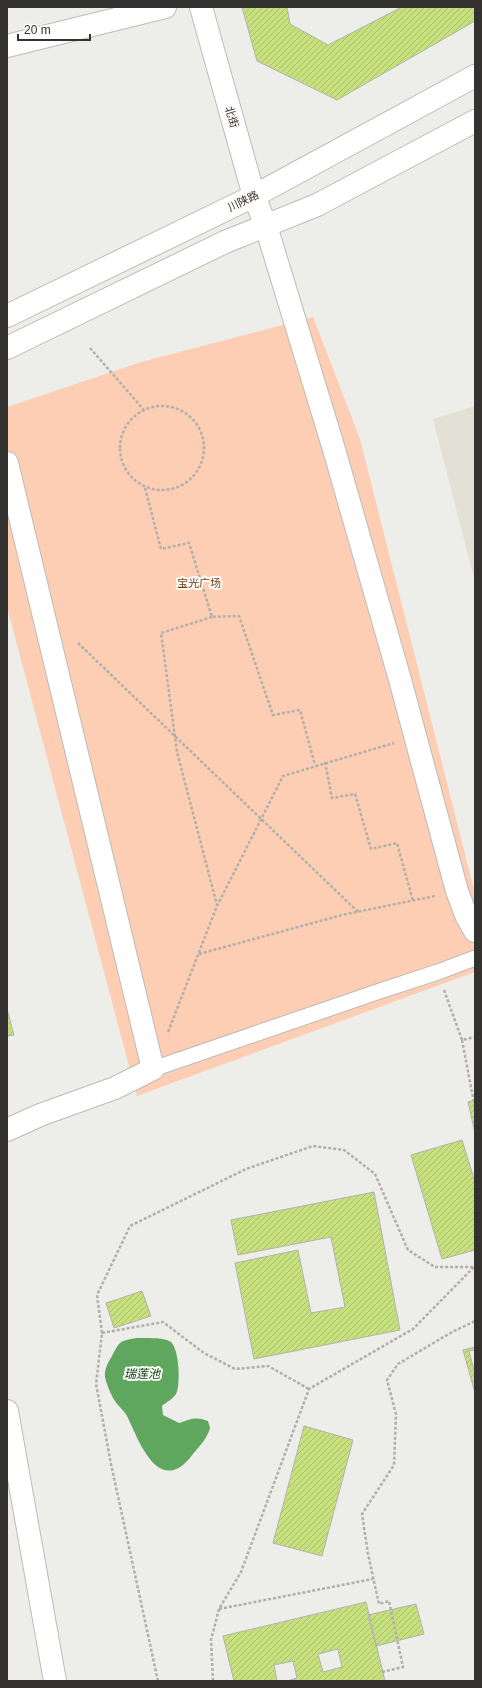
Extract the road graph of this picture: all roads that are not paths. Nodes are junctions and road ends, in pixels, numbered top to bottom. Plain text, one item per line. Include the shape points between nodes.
1 (165, 7) edge
2 (201, 7) edge
3 (7, 46) edge
4 (475, 76) edge
5 (475, 121) edge
6 (254, 196) junction
7 (266, 226) junction
8 (7, 316) edge
9 (7, 348) edge
10 (7, 463) edge
11 (475, 931) edge
12 (475, 958) edge
13 (153, 1069) junction
14 (7, 1130) edge
15 (7, 1411) edge
16 (55, 1681) edge

1 - 3 street
2 - 6 street, 北街
4 - 6 street, 川陕路
5 - 7 street via 317,206
6 - 7 street, 北街
6 - 8 street, 川陕路
7 - 9 street via 225,242
7 - 11 street, 北街 via 333,446 416,737 457,892
10 - 13 street
12 - 13 lane
13 - 14 street via 115,1088 40,1115
15 - 16 street

